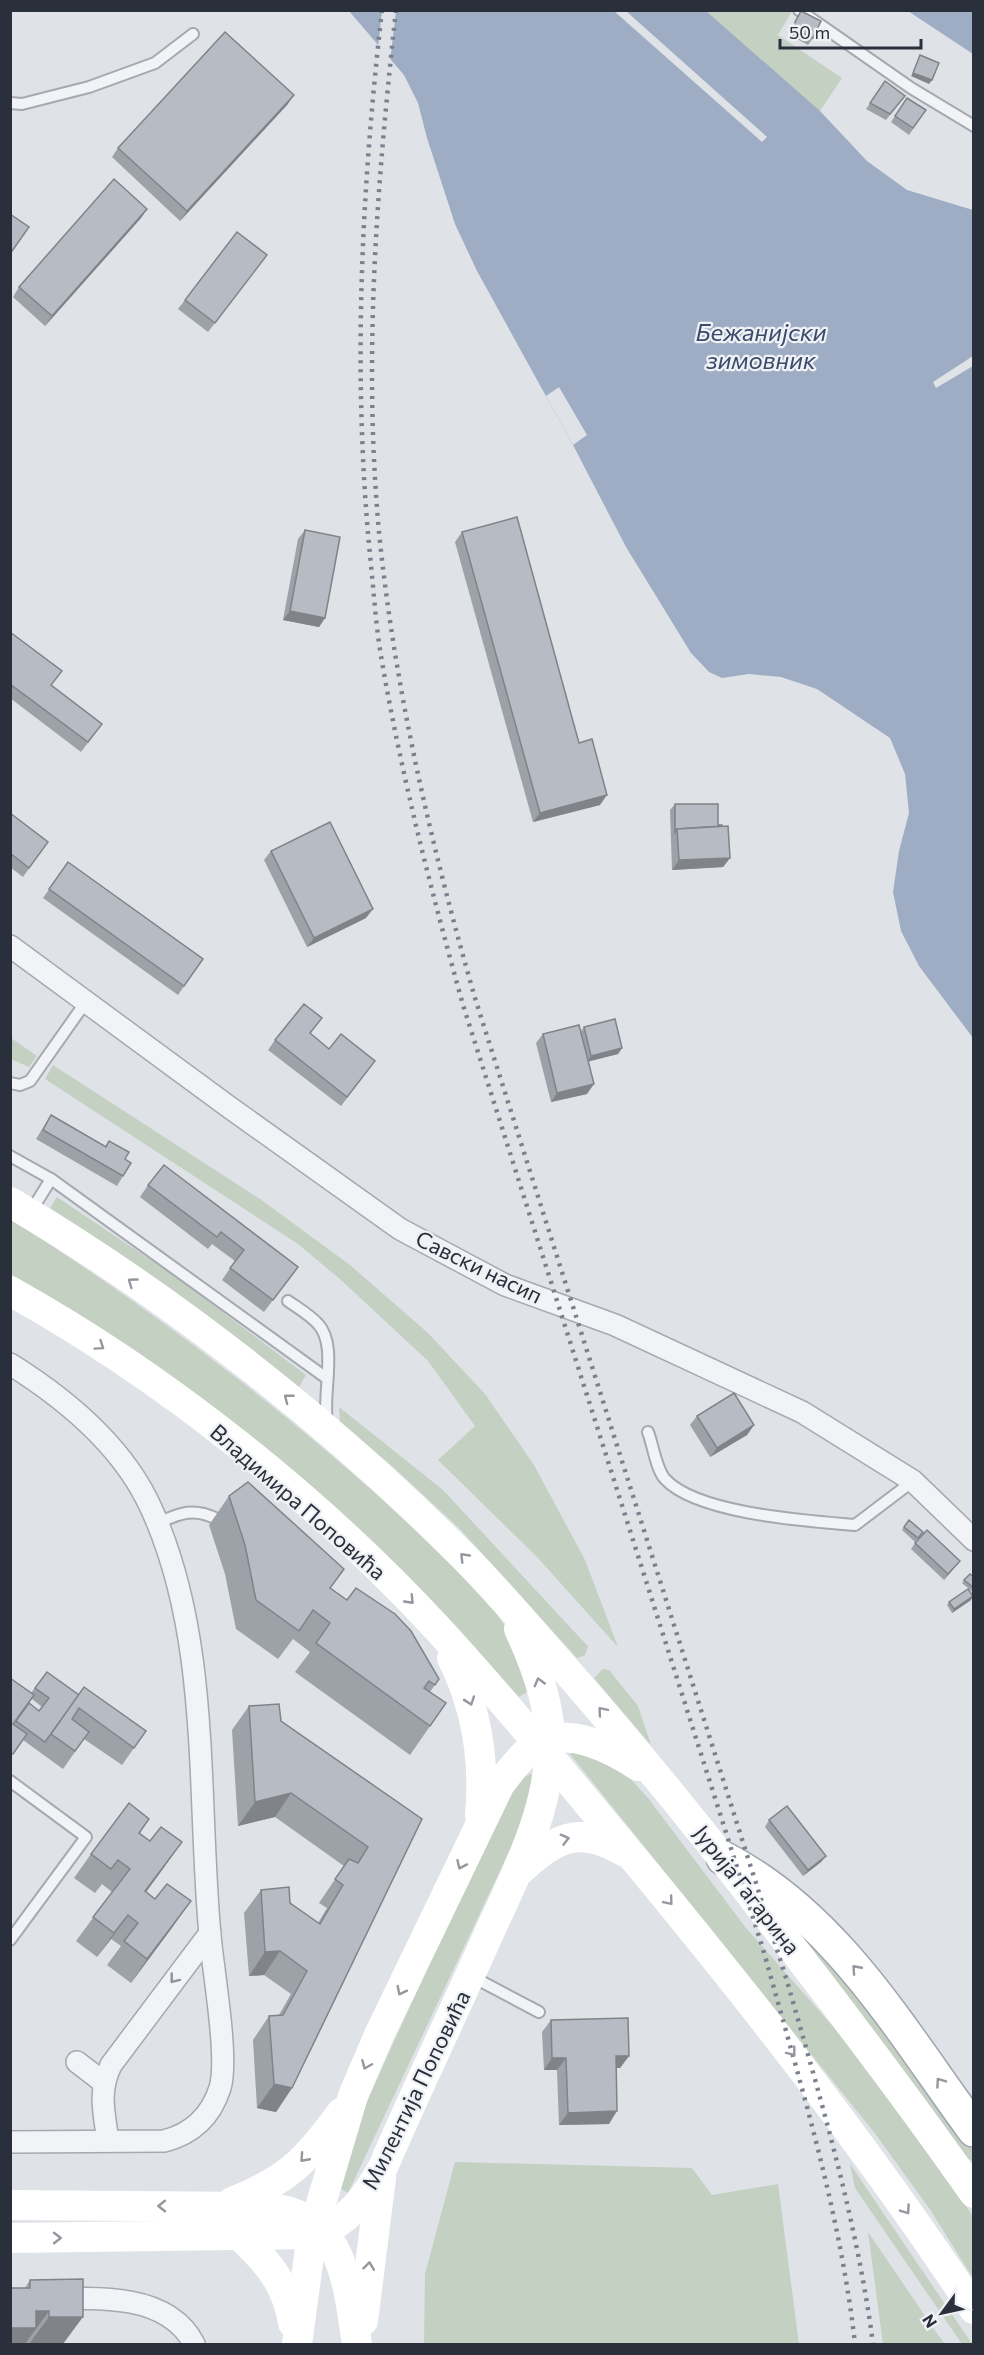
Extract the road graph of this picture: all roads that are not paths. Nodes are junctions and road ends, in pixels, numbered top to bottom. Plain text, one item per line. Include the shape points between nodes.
1 (799, 10) edge
2 (193, 34) dead end
3 (10, 103) edge
4 (974, 126) edge
5 (10, 946) edge
6 (85, 1003) junction
7 (10, 1083) edge
8 (10, 1156) edge
9 (51, 1179) junction
10 (20, 1207) edge
11 (10, 1290) edge
12 (288, 1301) edge
13 (10, 1364) edge
14 (325, 1377) junction
15 (328, 1431) junction
16 (648, 1432) dead end
17 (913, 1481) junction
18 (217, 1519) dead end
19 (158, 1523) junction
20 (974, 1540) edge
21 (504, 1600) junction
22 (438, 1629) junction
23 (546, 1746) junction
24 (10, 1781) edge
25 (667, 1788) junction
26 (479, 1824) junction
27 (632, 1856) junction
28 (723, 1858) junction
29 (518, 1872) junction
30 (210, 1933) junction
31 (10, 1940) edge
32 (470, 1975) junction
33 (539, 2012) dead end
34 (77, 2062) dead end
35 (103, 2082) junction
36 (353, 2096) junction
37 (974, 2130) edge
38 (108, 2141) junction
39 (10, 2142) edge
40 (962, 2166) edge
41 (382, 2167) junction
42 (974, 2193) edge
43 (10, 2205) edge
44 (220, 2206) junction
45 (316, 2230) junction
46 (240, 2236) junction
47 (10, 2238) edge
48 (10, 2301) edge
49 (974, 2309) edge
50 (194, 2344) edge
51 (296, 2344) edge
52 (359, 2344) edge

1 - 4 lane via 911,88
2 - 3 lane via 155,63 89,87 22,104
5 - 6 street, Савски насип
6 - 7 lane via 30,1081
6 - 17 street, Савски насип via 400,1229 506,1285 615,1325 802,1412
8 - 9 lane
9 - 10 lane
9 - 14 lane
15 -> 10 main road via 208,1337
11 -> 22 main road, Владимира Поповића via 76,1330 214,1428 322,1516
12 - 14 lane via 320,1326 327,1337
13 - 19 street via 85,1419 131,1475
14 - 15 lane
21 -> 15 main road via 418,1512
16 - 17 lane via 664,1478 684,1494 782,1518 855,1525
17 - 20 street, Савски насип
18 - 19 lane via 186,1511
19 - 30 street via 178,1582 194,1677
23 -> 21 main road, Милентија Поповића via 533,1659
25 -> 21 main road, Јурија Гагарина
22 - 23 main road, Владимира Поповића
22 -> 26 main road via 474,1712 481,1759
23 - 25 main road via 584,1741 606,1747
23 - 26 main road, Милентија Поповића via 500,1784
23 - 27 main road
23 - 29 main road, Милентија Поповића via 541,1803
24 - 31 lane via 86,1837
25 - 28 main road, Јурија Гагарина
26 -> 36 main road, Милентија Поповића
29 -> 27 main road via 546,1848 567,1837 603,1841
27 -> 49 main road via 800,2063
37 -> 28 main road via 858,1971 808,1919 766,1884
28 - 40 main road, Јурија Гагарина
29 - 32 main road, Милентија Поповића
30 -> 35 street via 117,2056
30 - 38 street via 223,2076 212,2109 199,2124 179,2137
32 - 33 lane
32 - 41 main road, Милентија Поповића
34 - 35 street
35 - 38 street
36 -> 44 main road via 316,2145 287,2175
36 - 45 main road, Милентија Поповића
38 - 39 street
40 - 42 main road, Јурија Гагарина
41 - 45 main road, Милентија Поповића via 362,2201 339,2221
52 -> 41 main road
44 -> 43 main road
44 - 45 main road via 283,2208
45 - 46 main road
45 - 51 main road
45 - 52 main road via 339,2257
47 -> 46 main road
46 - 51 main road via 282,2283
48 - 50 street via 114,2300 151,2306 174,2319

